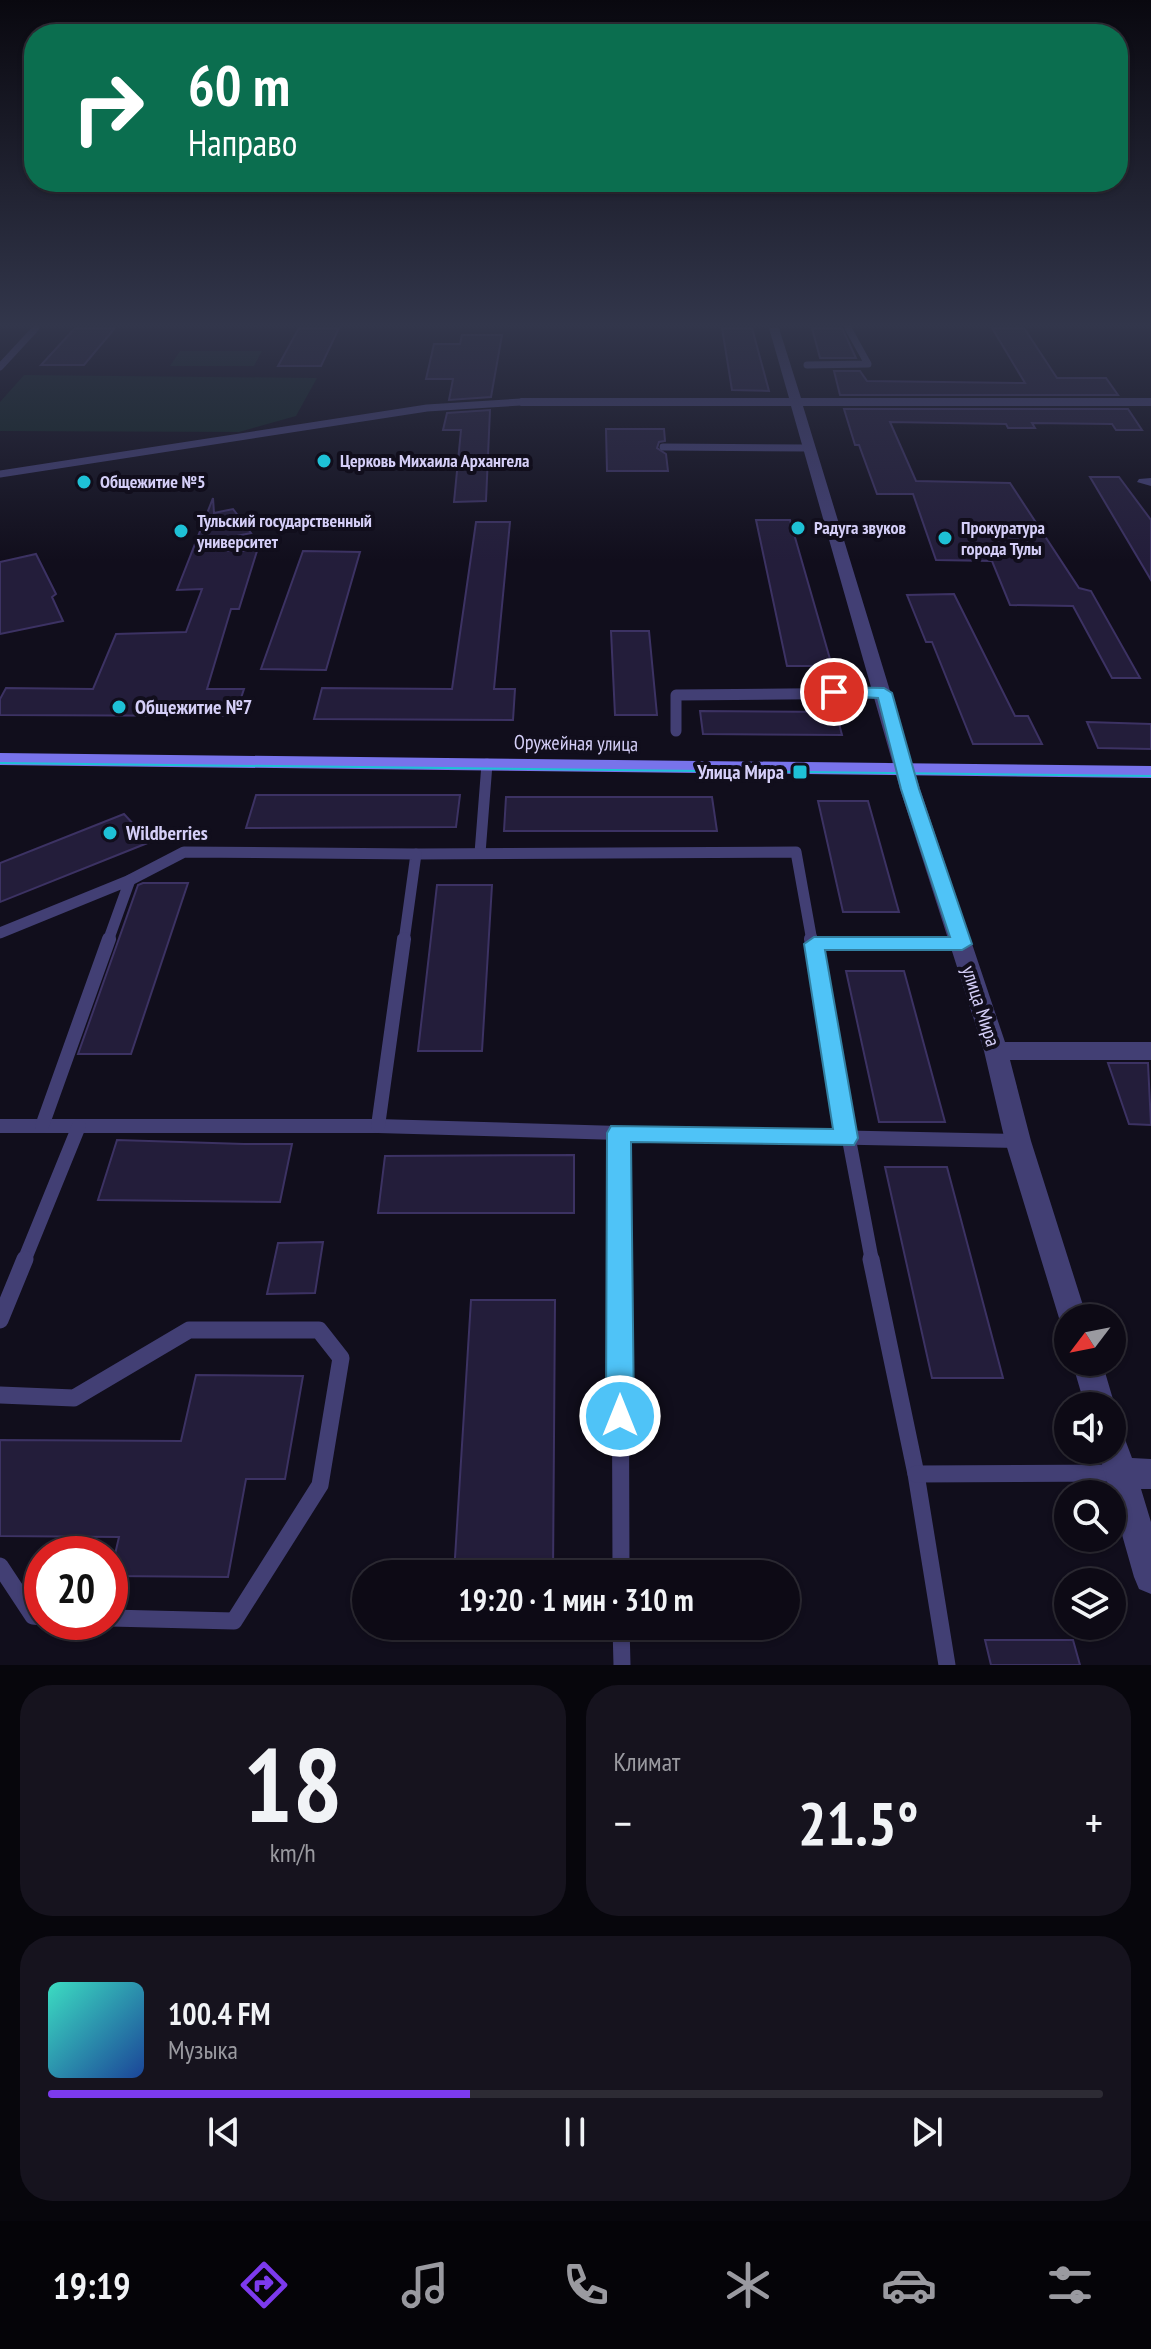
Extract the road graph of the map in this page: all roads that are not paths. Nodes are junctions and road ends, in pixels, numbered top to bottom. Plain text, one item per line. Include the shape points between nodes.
1 (463, 406) edge
2 (797, 406) edge
3 (663, 447) dead end
4 (809, 448) junction
5 (0, 474) edge
6 (884, 693) junction
7 (676, 731) dead end
8 (0, 759) edge
9 (487, 764) junction
10 (905, 769) junction
11 (1151, 772) edge
12 (480, 853) junction
13 (416, 854) junction
14 (130, 880) junction
15 (0, 933) edge
16 (814, 944) junction
17 (962, 944) junction
18 (996, 1051) junction
19 (1151, 1051) edge
20 (0, 1126) edge
21 (42, 1126) junction
22 (79, 1126) junction
23 (378, 1126) junction
24 (619, 1133) junction
25 (846, 1138) junction
26 (1018, 1141) junction
27 (1069, 1304) edge
28 (0, 1320) edge
29 (0, 1395) edge
30 (1128, 1463) edge
31 (916, 1474) junction
32 (621, 1560) edge
33 (0, 1566) edge
34 (1151, 1577) edge
35 (24, 1602) edge
36 (128, 1618) edge
37 (621, 1640) edge
38 (622, 1665) edge
39 (947, 1665) edge

1 - 5 lane
2 - 4 street, улица Мира
3 - 4 lane
4 - 6 street, улица Мира
6 - 7 lane via 676,695
6 - 10 street, улица Мира
8 - 9 street, Оружейная улица
9 - 10 street, Оружейная улица
9 - 12 lane
10 - 11 street, Оружейная улица
10 - 17 street, улица Мира
12 - 13 lane
12 - 16 lane via 796,852
13 - 14 lane via 184,852
13 - 23 lane
14 - 15 lane
14 - 21 lane
16 - 17 lane
16 - 25 lane
17 - 18 street, улица Мира
18 - 19 street
18 - 26 street, улица Мира
20 - 21 lane
21 - 22 lane
22 - 23 lane
22 - 28 lane
23 - 24 lane
24 - 25 lane
24 - 32 lane
25 - 26 lane
25 - 31 lane
26 - 27 street, улица Мира
29 - 36 lane via 74,1398 189,1330 319,1330 341,1358 320,1485 234,1621
30 - 31 lane
30 - 34 street
31 - 39 lane
33 - 35 lane
37 - 38 lane

